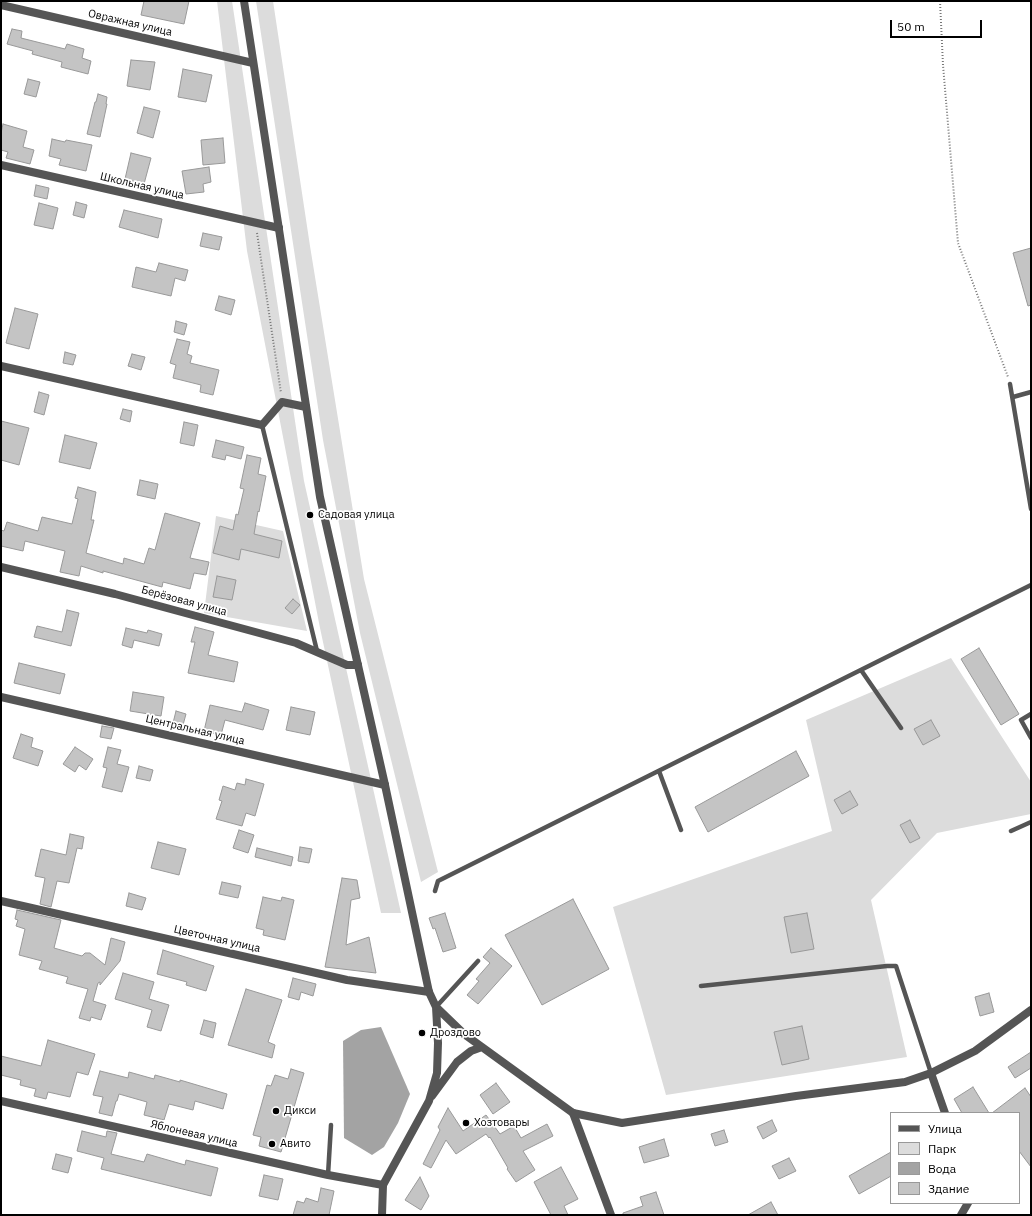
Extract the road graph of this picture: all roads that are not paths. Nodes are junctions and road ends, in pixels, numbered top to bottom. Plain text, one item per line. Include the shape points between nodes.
1 (244, 1) edge
2 (1, 5) edge
3 (253, 63) junction
4 (1, 165) edge
5 (279, 228) junction
6 (1, 366) edge
7 (1010, 384) road end
8 (1031, 392) edge
9 (1013, 397) junction
10 (306, 407) junction
11 (262, 425) junction
12 (1031, 508) edge
13 (1, 567) edge
14 (1031, 585) edge
15 (317, 651) junction
16 (358, 665) junction
17 (862, 670) junction
18 (1, 697) edge
19 (1031, 714) edge
20 (901, 728) dead end
21 (1031, 738) edge
22 (659, 771) junction
23 (385, 785) junction
24 (1031, 822) edge
25 (681, 830) dead end
26 (1011, 831) dead end
27 (435, 891) dead end
28 (1, 901) edge
29 (478, 961) dead end
30 (701, 986) dead end
31 (429, 992) junction
32 (436, 1007) junction
33 (1031, 1010) edge
34 (482, 1047) junction
35 (931, 1073) junction
36 (1, 1101) edge
37 (429, 1101) junction
38 (945, 1112) edge
39 (573, 1113) junction
40 (332, 1125) dead end
41 (328, 1175) junction
42 (383, 1185) junction
43 (967, 1204) edge
44 (382, 1215) edge
45 (611, 1215) edge
46 (961, 1215) edge

1 - 3 street
2 - 3 street, Овражная улица
3 - 5 street
4 - 5 street, Школьная улица
5 - 10 street
6 - 11 street
7 - 9 lane
8 - 9 lane
9 - 12 lane
10 - 11 street via 282,402
10 - 16 street via 320,497
11 - 15 lane
13 - 15 street, Берёзовая улица via 115,594
14 - 17 lane
15 - 16 street, Берёзовая улица via 347,664
16 - 23 street
17 - 20 lane
17 - 22 lane
18 - 23 street, Центральная улица
19 - 21 lane via 1021,720
22 - 25 lane
22 - 27 lane via 438,880
23 - 31 street
24 - 26 lane
28 - 31 street, Цветочная улица via 347,980
29 - 32 lane
30 - 35 lane via 896,966
31 - 32 street
32 - 34 street via 464,1034
32 - 37 street via 436,1073
33 - 35 street via 975,1051
34 - 37 street via 471,1051 457,1062
34 - 39 street
35 - 38 street
35 - 39 street via 905,1082 622,1123
36 - 41 street, Яблоневая улица
37 - 42 street
39 - 45 street
40 - 41 lane
41 - 42 street, Яблоневая улица
42 - 44 street
43 - 46 street

